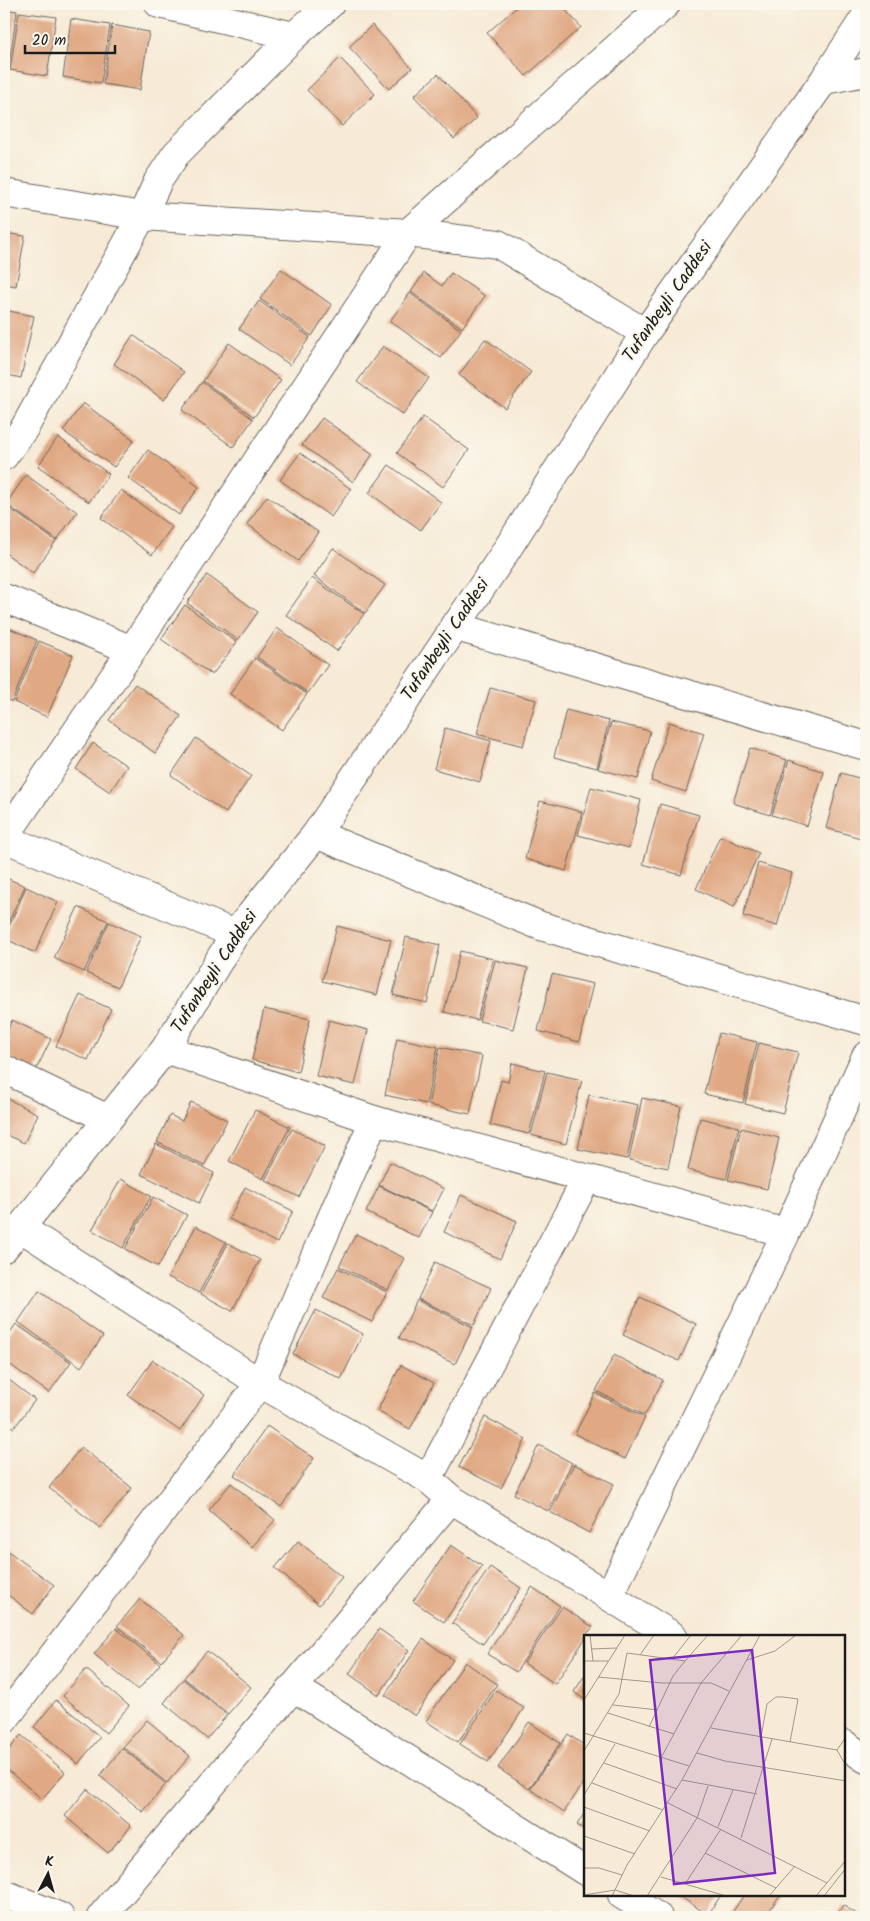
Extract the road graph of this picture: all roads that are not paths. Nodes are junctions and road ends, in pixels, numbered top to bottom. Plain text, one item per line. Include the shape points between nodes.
1 (330, 4) edge
2 (666, 4) edge
3 (175, 5) edge
4 (866, 16) edge
5 (294, 36) junction
6 (866, 72) edge
7 (824, 80) junction
8 (4, 193) edge
9 (142, 216) junction
10 (408, 234) junction
11 (645, 333) junction
12 (14, 425) edge
13 (4, 456) edge
14 (4, 598) edge
15 (454, 626) junction
16 (132, 650) junction
17 (866, 746) edge
18 (316, 834) junction
19 (4, 838) edge
20 (235, 934) junction
21 (866, 1021) edge
22 (165, 1049) junction
23 (866, 1056) edge
24 (4, 1069) edge
25 (108, 1119) junction
26 (374, 1120) junction
27 (588, 1178) junction
28 (786, 1233) junction
29 (12, 1238) edge
30 (260, 1383) junction
31 (428, 1479) junction
32 (451, 1499) junction
33 (609, 1596) junction
34 (671, 1635) edge
35 (293, 1687) junction
36 (4, 1720) edge
37 (845, 1745) edge
38 (866, 1758) edge
39 (584, 1870) edge
40 (4, 1894) edge
41 (624, 1896) edge
42 (60, 1917) edge
43 (101, 1917) edge
44 (658, 1917) edge

1 - 5 street
2 - 10 street
3 - 5 street
4 - 7 street, Tufanbeyli Caddesi
5 - 9 street via 176,154 158,181
6 - 7 street
7 - 11 street, Tufanbeyli Caddesi
8 - 9 street
9 - 10 street
9 - 12 street
10 - 11 street via 498,244
10 - 16 street
11 - 15 street, Tufanbeyli Caddesi
12 - 13 street
14 - 16 street
15 - 17 street
15 - 18 street, Tufanbeyli Caddesi
16 - 19 street
18 - 20 street, Tufanbeyli Caddesi
18 - 21 street via 541,926
19 - 20 street
20 - 22 street, Tufanbeyli Caddesi
22 - 25 street, Tufanbeyli Caddesi
22 - 26 street
23 - 28 street
24 - 25 street
25 - 29 street, Tufanbeyli Caddesi
26 - 27 street
26 - 30 street
27 - 28 street
27 - 31 street
28 - 33 street
29 - 30 street
30 - 31 street
30 - 36 street
31 - 32 street
32 - 33 street
32 - 35 street
33 - 34 street
35 - 39 street
35 - 43 street
37 - 38 street
40 - 42 street
41 - 44 street

